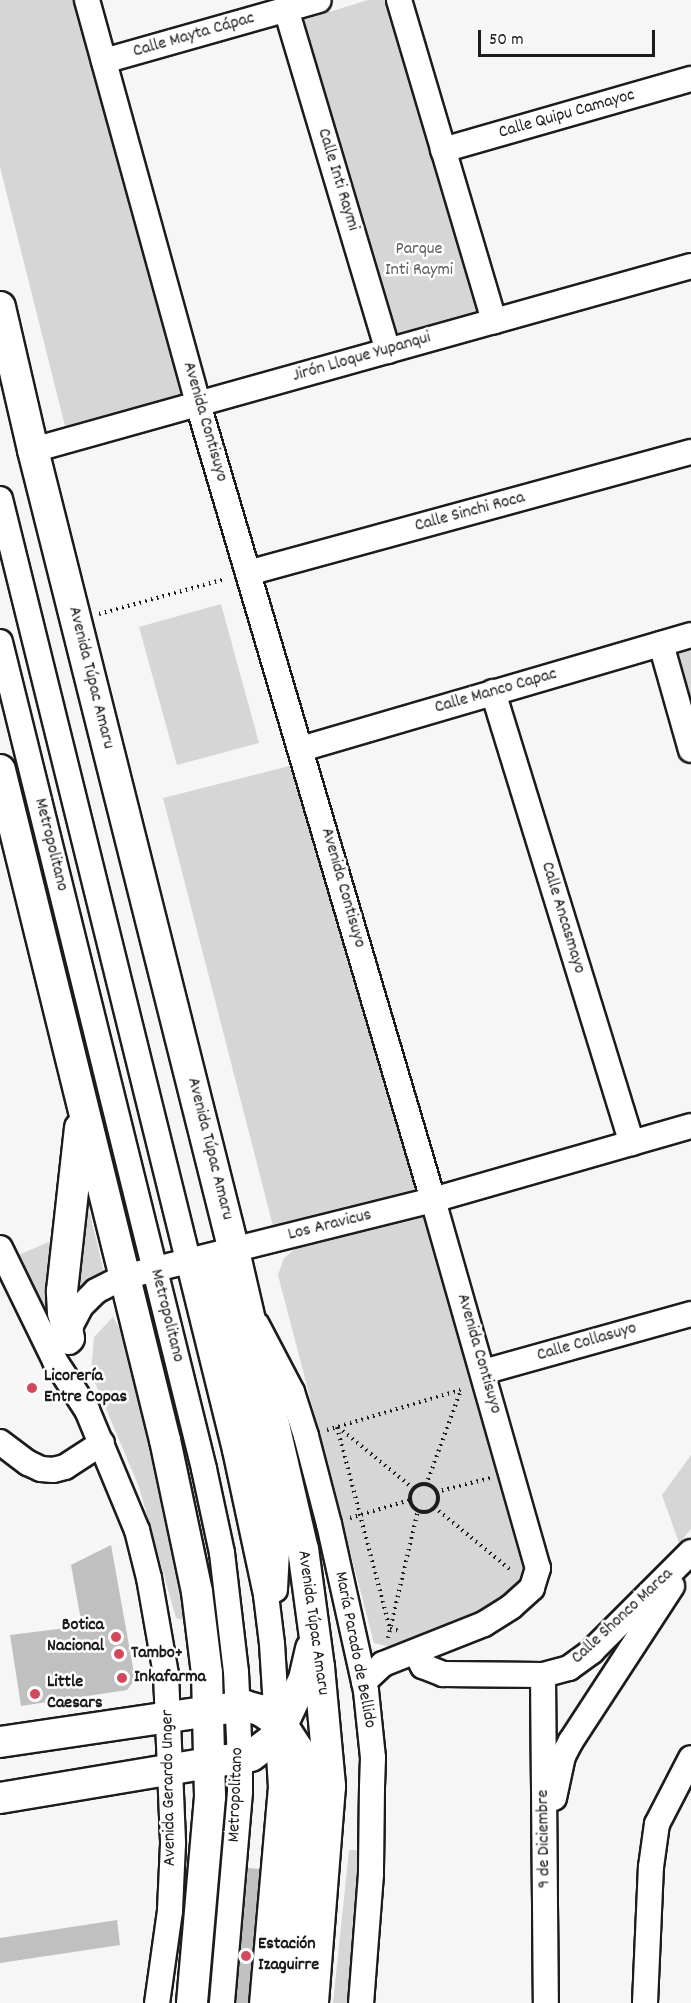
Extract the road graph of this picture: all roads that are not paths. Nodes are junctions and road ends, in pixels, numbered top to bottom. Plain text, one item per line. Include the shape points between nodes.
1 (87, 0) edge
2 (319, 0) edge
3 (399, 0) edge
4 (286, 9) junction
5 (104, 61) junction
6 (691, 79) edge
7 (443, 150) junction
8 (691, 266) edge
9 (0, 307) edge
10 (494, 321) junction
11 (388, 351) junction
12 (198, 404) junction
13 (33, 450) junction
14 (691, 452) edge
15 (0, 499) edge
16 (248, 573) junction
17 (691, 635) edge
18 (0, 642) edge
19 (661, 644) junction
20 (493, 692) junction
21 (690, 746) edge
22 (301, 749) junction
23 (0, 770) edge
24 (81, 1098) junction
25 (691, 1126) edge
26 (632, 1143) junction
27 (434, 1200) junction
28 (0, 1248) edge
29 (222, 1254) junction
30 (187, 1262) junction
31 (154, 1269) junction
32 (124, 1276) junction
33 (249, 1314) junction
34 (691, 1314) edge
35 (69, 1338) junction
36 (483, 1372) junction
37 (87, 1410) junction
38 (0, 1442) edge
39 (102, 1443) junction
40 (691, 1552) edge
41 (691, 1556) edge
42 (314, 1629) junction
43 (412, 1643) junction
44 (272, 1644) junction
45 (543, 1675) junction
46 (364, 1682) junction
47 (238, 1706) junction
48 (208, 1710) junction
49 (169, 1716) junction
50 (279, 1726) junction
51 (0, 1742) edge
52 (691, 1758) edge
53 (240, 1759) junction
54 (210, 1764) junction
55 (171, 1770) junction
56 (0, 1798) edge
57 (546, 1841) junction
58 (157, 2003) edge
59 (192, 2003) edge
60 (222, 2003) edge
61 (261, 2003) edge
62 (288, 2003) edge
63 (313, 2003) edge
64 (361, 2003) edge
65 (546, 2003) edge
66 (645, 2003) edge

1 - 5 street, Avenida Contisuyo
2 - 4 street, Calle Mayta Cápac
3 - 7 street
4 - 5 street, Calle Mayta Cápac
4 - 11 street, Calle Inti Raymi
5 - 12 street, Avenida Contisuyo
6 - 7 street, Calle Quipu Camayoc
7 - 10 street
8 - 10 street, Jirón Lloque Yupanqui
9 - 13 main road, Avenida Túpac Amaru
10 - 11 street, Jirón Lloque Yupanqui
11 - 12 street, Jirón Lloque Yupanqui
12 - 13 street, Jirón Lloque Yupanqui
12 - 16 street, Avenida Contisuyo
13 - 29 main road, Avenida Túpac Amaru
14 - 16 street, Calle Sinchi Roca
15 - 30 street, Metropolitano
16 - 22 street, Avenida Contisuyo
17 - 19 street, Calle Manco Capac
18 - 31 street, Metropolitano
19 - 20 street, Calle Manco Capac
19 - 21 street
20 - 22 street, Calle Manco Capac
20 - 26 street, Calle Ancasmayo
22 - 27 street, Avenida Contisuyo
23 - 24 main road
24 - 32 main road
24 - 35 main road via 63,1291
25 - 26 street, Los Aravicus
26 - 27 street, Los Aravicus
27 - 29 street, Los Aravicus
27 - 36 street, Avenida Contisuyo
28 - 37 street, Avenida Gerardo Unger via 55,1360
29 - 30 street, Los Aravicus
29 - 33 main road, Avenida Túpac Amaru
29 - 44 street, Metropolitano via 277,1551
30 - 31 street, Los Aravicus
30 - 44 street, Metropolitano via 252,1524
31 - 32 street, Los Aravicus
31 - 47 street, Metropolitano via 218,1531
32 - 35 street, Los Aravicus via 89,1298 75,1316
32 - 48 main road via 184,1519 197,1592
33 - 42 main road, Avenida Túpac Amaru via 296,1514
33 - 46 street, María Parado de Bellido via 292,1392 306,1436
34 - 36 street, Calle Collasuyo
35 - 37 street, Los Aravicus via 72,1373
36 - 43 street, Avenida Contisuyo via 538,1568 532,1588 511,1608 484,1624
37 - 39 street, Avenida Gerardo Unger
38 - 39 street via 28,1463 53,1470 65,1467
39 - 49 street, Avenida Gerardo Unger via 137,1530 149,1578 166,1674
40 - 45 street, Calle Shonco Marca via 592,1651 569,1668
41 - 57 street via 567,1749
42 - 50 main road via 304,1679
42 - 63 main road, Avenida Túpac Amaru via 330,1786
43 - 45 street, Calle Shonco Marca via 423,1666 443,1674
43 - 46 street
44 - 50 street, Metropolitano
45 - 57 street, 9 de Diciembre
46 - 64 street, María Parado de Bellido via 373,1768 371,1874
47 - 48 main road
47 - 50 main road via 260,1710
47 - 53 street, Metropolitano
48 - 49 main road
48 - 54 main road
49 - 51 main road
49 - 55 street, Avenida Gerardo Unger
50 - 53 main road via 264,1748
50 - 61 street, Metropolitano via 281,1787
50 - 62 main road via 297,1748 303,1787
52 - 66 street via 657,1824 651,1867
53 - 54 main road
53 - 60 street, Metropolitano
54 - 55 main road
54 - 59 main road via 205,1872
55 - 56 main road
55 - 58 street, Avenida Gerardo Unger via 170,1911
57 - 65 street, 9 de Diciembre

